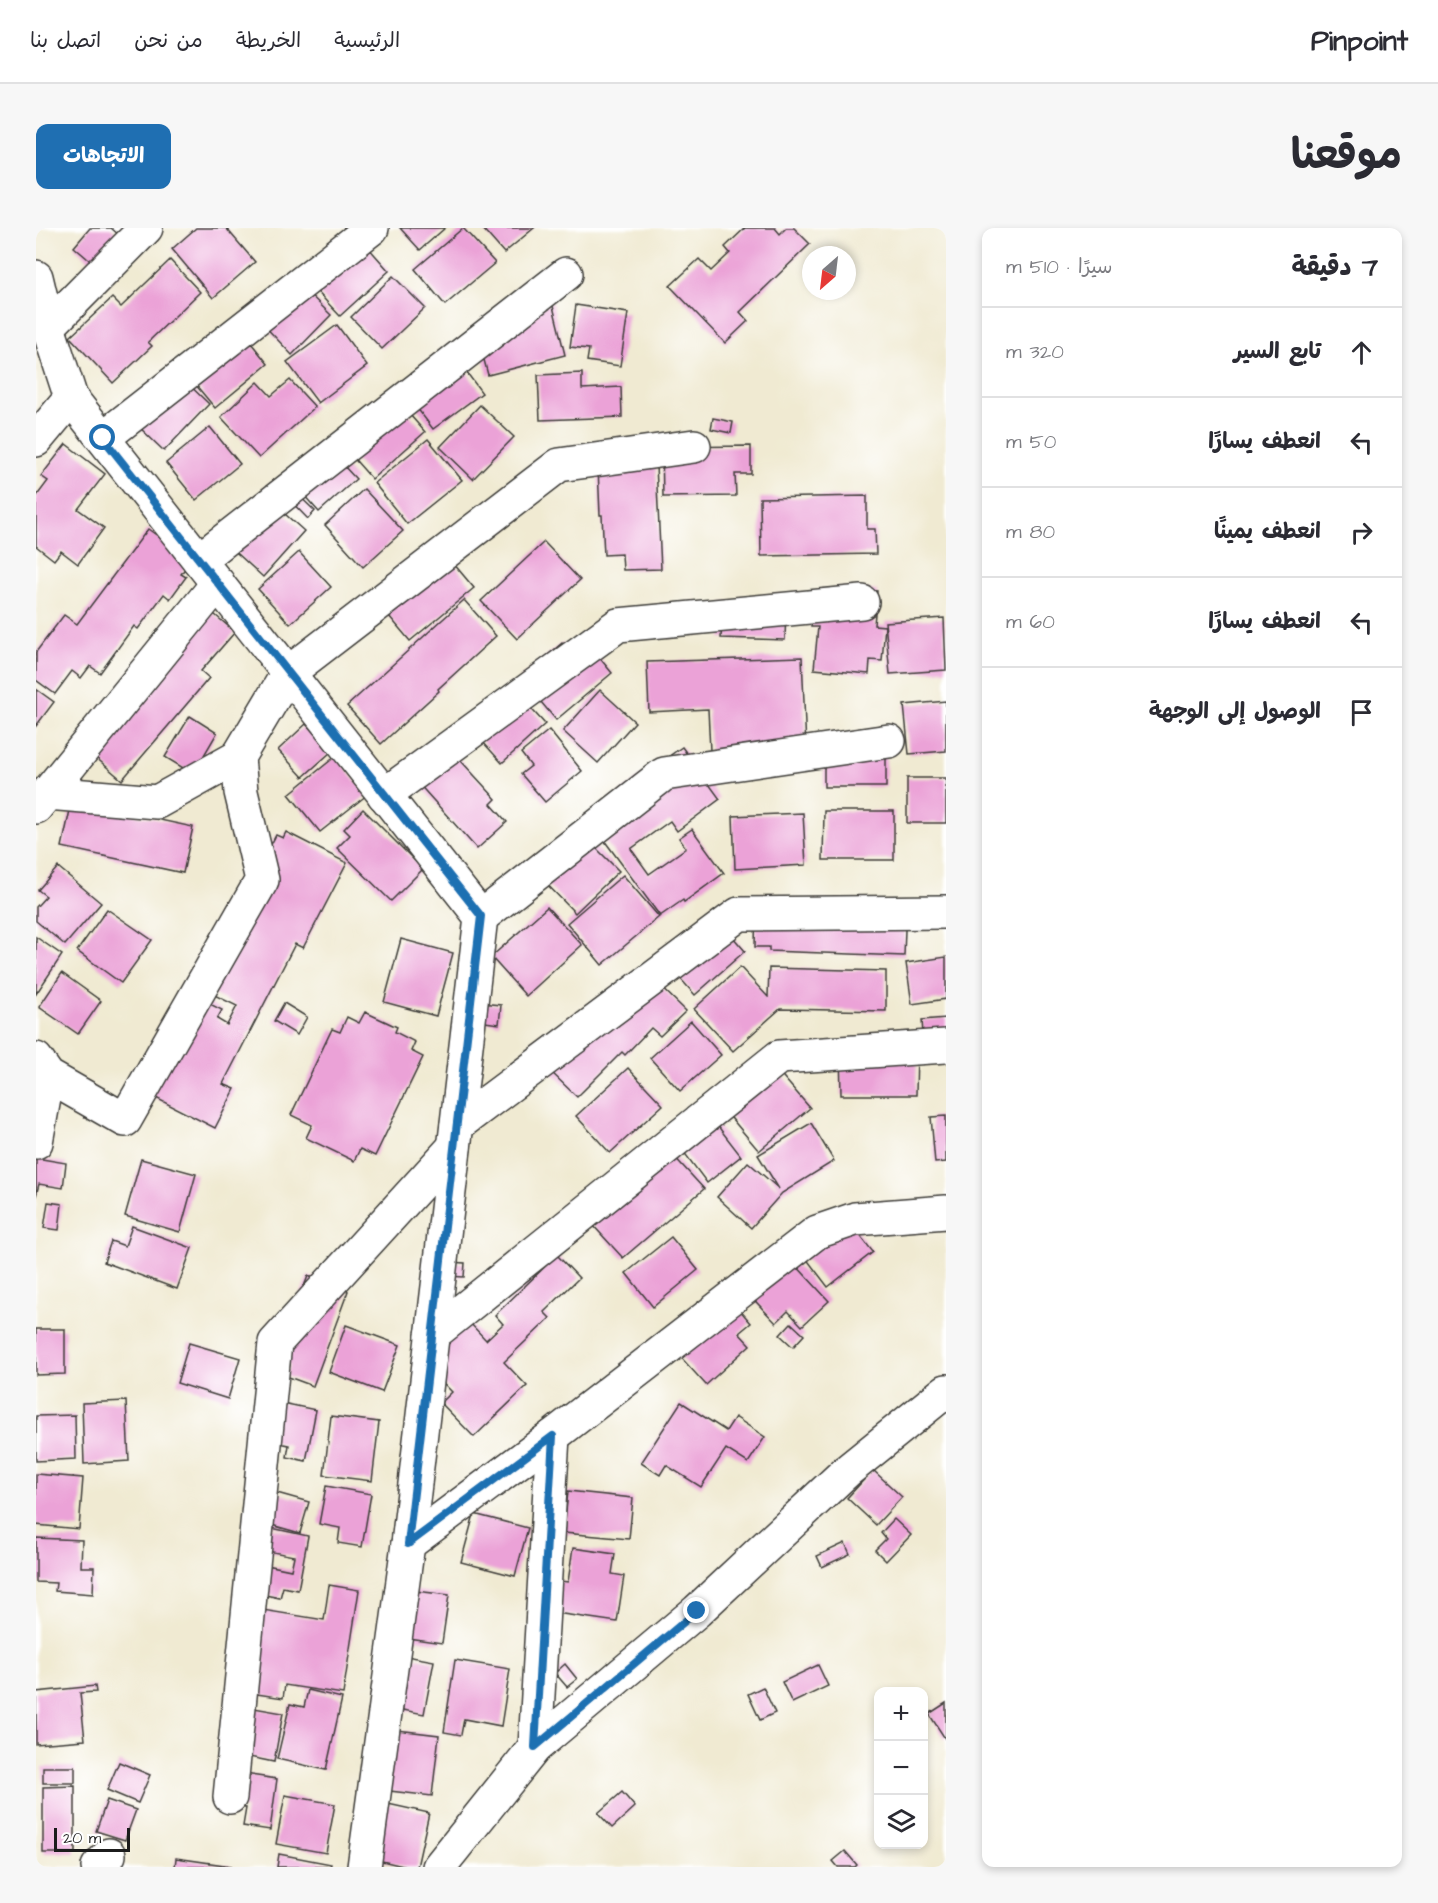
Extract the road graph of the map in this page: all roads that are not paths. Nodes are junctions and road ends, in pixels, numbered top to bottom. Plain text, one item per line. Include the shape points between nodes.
1 (146, 228) edge
2 (372, 228) edge
3 (566, 274) dead end
4 (36, 277) edge
5 (48, 327) junction
6 (71, 398) junction
7 (103, 438) junction
8 (36, 440) edge
9 (694, 446) dead end
10 (208, 572) junction
11 (862, 602) dead end
12 (288, 673) junction
13 (889, 741) dead end
14 (238, 757) junction
15 (384, 795) junction
16 (42, 800) edge
17 (946, 912) edge
18 (481, 916) junction
19 (946, 1046) edge
20 (42, 1067) edge
21 (455, 1136) junction
22 (36, 1142) edge
23 (946, 1212) edge
24 (432, 1335) junction
25 (946, 1391) edge
26 (553, 1436) junction
27 (408, 1544) junction
28 (535, 1747) junction
29 (230, 1797) dead end
30 (364, 1867) edge
31 (439, 1867) edge

1 - 5 street
2 - 7 street
3 - 10 street
4 - 5 street
5 - 6 street
6 - 7 street
6 - 8 street
7 - 10 street
9 - 12 street via 559,465
10 - 12 street
10 - 16 street
11 - 15 street via 618,624
12 - 14 street
12 - 15 street
13 - 18 street via 664,774
14 - 16 street via 156,802
14 - 20 street via 241,792 262,880 125,1120
15 - 18 street
17 - 21 street via 739,914
18 - 21 street
19 - 24 street via 779,1057
20 - 22 street
21 - 24 street
21 - 29 street via 275,1343
23 - 26 street via 855,1219 817,1232
24 - 27 street
25 - 28 street via 847,1471 697,1611
26 - 27 street
26 - 28 street
27 - 30 street
28 - 31 street

